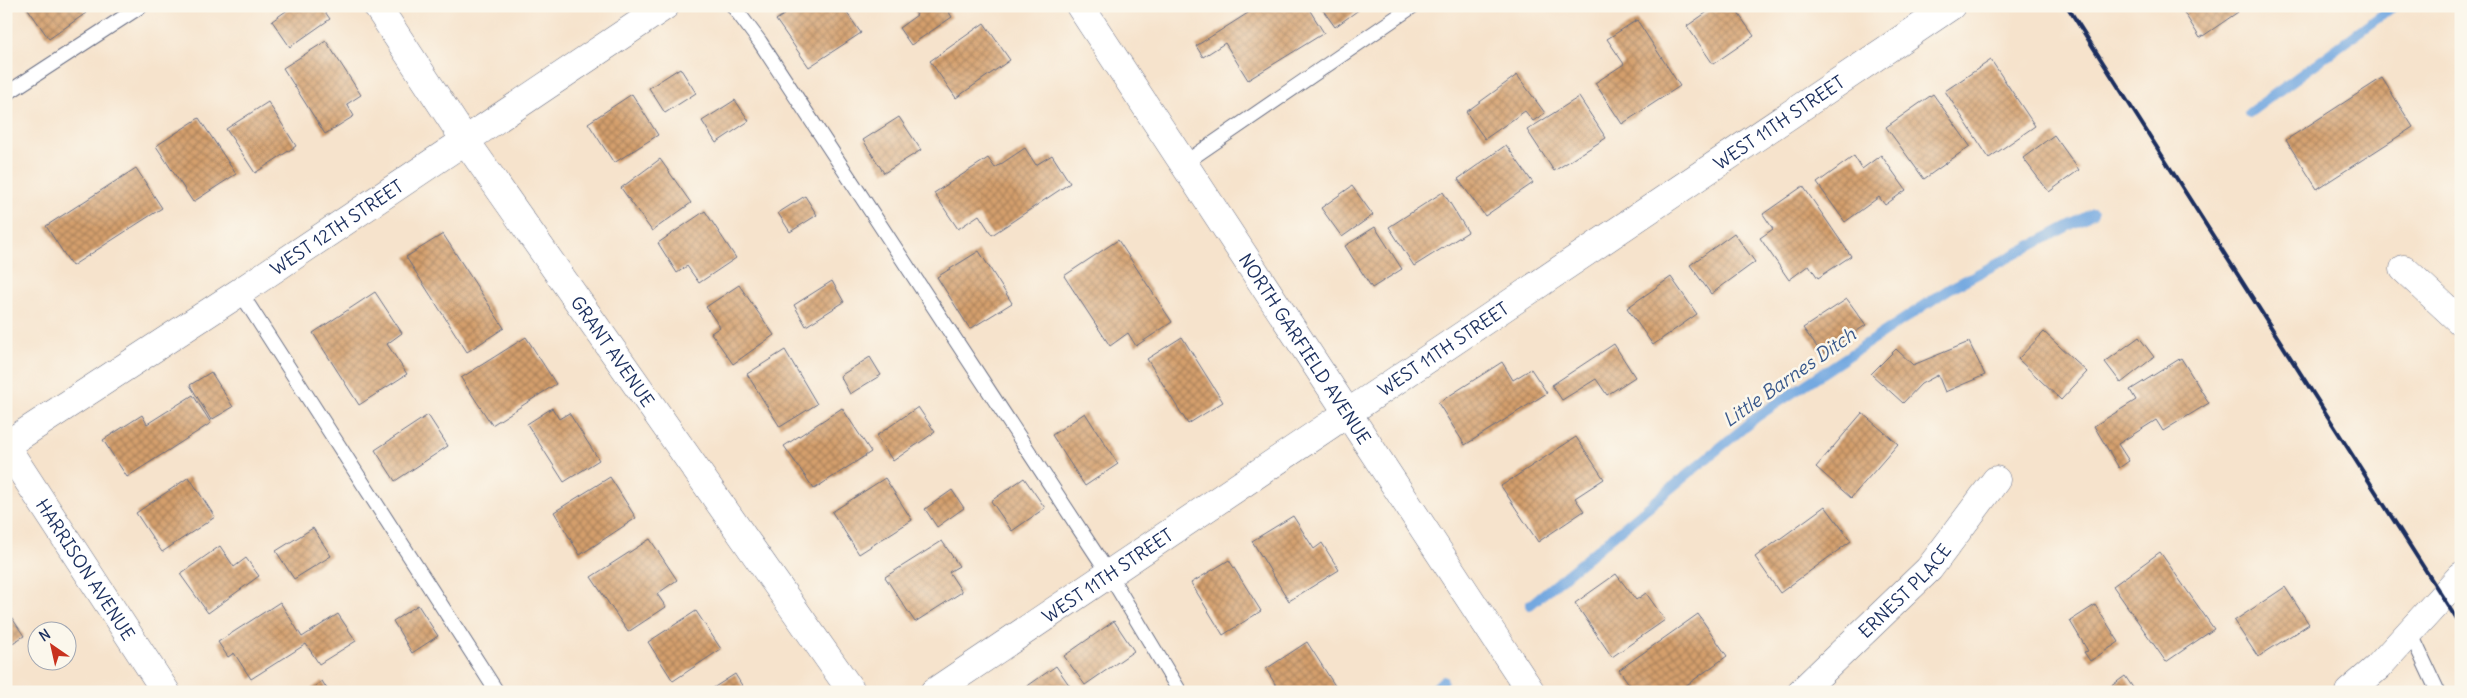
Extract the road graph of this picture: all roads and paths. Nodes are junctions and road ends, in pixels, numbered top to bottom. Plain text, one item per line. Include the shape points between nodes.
1 (141, 6) edge
2 (377, 6) edge
3 (665, 6) edge
4 (733, 6) edge
5 (1080, 6) edge
6 (1413, 6) edge
7 (1951, 6) edge
8 (6, 94) edge
9 (465, 140) junction
10 (1183, 164) junction
11 (2404, 269) dead end
12 (240, 292) junction
13 (2461, 322) edge
14 (1348, 414) junction
15 (6, 446) edge
16 (1996, 480) dead end
17 (1109, 574) junction
18 (2461, 576) edge
19 (2410, 632) junction
20 (166, 692) edge
21 (497, 692) edge
22 (852, 692) edge
23 (934, 692) edge
24 (1180, 692) edge
25 (1531, 692) edge
26 (1802, 692) edge
27 (2348, 692) edge
28 (2438, 692) edge

1 - 8 lane
2 - 9 street, GRANT AVENUE
3 - 9 street, WEST 12TH STREET
4 - 17 lane
5 - 10 street, NORTH GARFIELD AVENUE
6 - 10 lane
7 - 14 street, WEST 11TH STREET
9 - 12 street, WEST 12TH STREET
9 - 22 street, GRANT AVENUE
10 - 14 street, NORTH GARFIELD AVENUE
11 - 13 street
12 - 15 street, WEST 12TH STREET
12 - 21 lane
14 - 17 street, WEST 11TH STREET
14 - 25 street, NORTH GARFIELD AVENUE
15 - 20 street, HARRISON AVENUE
16 - 26 street, ERNEST PLACE via 1929,569
17 - 23 street, WEST 11TH STREET
17 - 24 lane
18 - 19 street
19 - 27 street via 2378,667
19 - 28 lane

